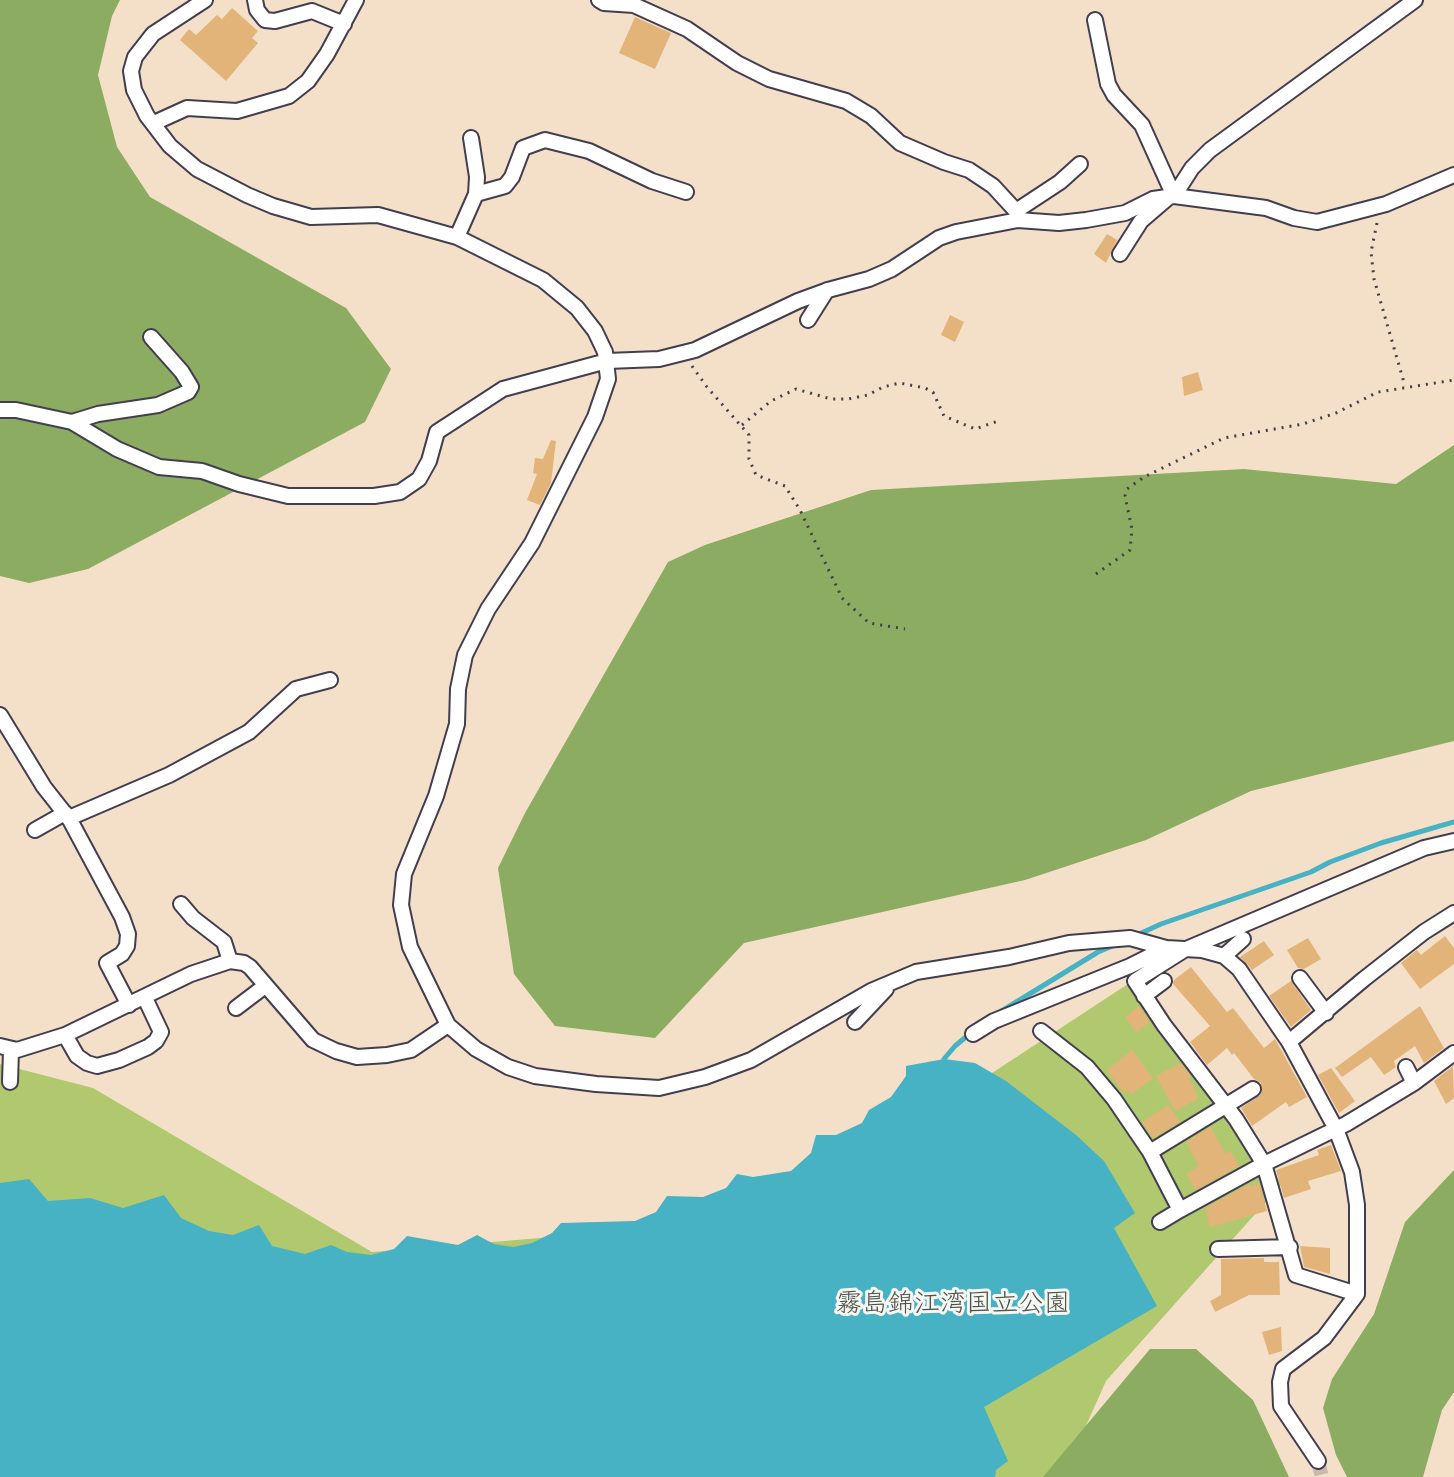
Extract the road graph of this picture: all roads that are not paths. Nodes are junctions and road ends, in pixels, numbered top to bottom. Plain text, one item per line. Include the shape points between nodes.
1 (205, 0) edge
2 (255, 0) edge
3 (356, 0) edge
4 (599, 0) edge
5 (1415, 0) edge
6 (1095, 20) dead end
7 (344, 24) junction
8 (154, 123) junction
9 (471, 138) dead end
10 (1080, 164) dead end
11 (1454, 175) edge
12 (686, 192) dead end
13 (476, 194) junction
14 (1172, 197) junction
15 (1017, 216) junction
16 (457, 237) junction
17 (1120, 254) dead end
18 (828, 290) junction
19 (808, 320) dead end
20 (151, 337) dead end
21 (607, 361) junction
22 (0, 410) edge
23 (72, 422) junction
24 (330, 680) dead end
25 (0, 715) edge
26 (67, 816) junction
27 (35, 830) dead end
28 (1454, 841) edge
29 (181, 904) dead end
30 (1454, 913) edge
31 (1243, 939) dead end
32 (1166, 948) junction
33 (1184, 950) junction
34 (1224, 956) junction
35 (230, 961) junction
36 (1300, 978) dead end
37 (895, 981) junction
38 (1164, 981) dead end
39 (265, 986) junction
40 (1144, 996) junction
41 (145, 998) junction
42 (129, 1005) junction
43 (236, 1008) dead end
44 (1326, 1013) junction
45 (855, 1022) dead end
46 (448, 1025) junction
47 (1041, 1031) dead end
48 (973, 1034) dead end
49 (65, 1035) junction
50 (1289, 1042) junction
51 (5, 1048) edge
52 (1454, 1053) edge
53 (1406, 1067) dead end
54 (10, 1082) dead end
55 (1414, 1083) junction
56 (1253, 1089) dead end
57 (1225, 1106) junction
58 (1336, 1129) junction
59 (1150, 1152) junction
60 (1264, 1164) junction
61 (1180, 1210) junction
62 (1160, 1222) dead end
63 (1290, 1247) junction
64 (1218, 1249) dead end
65 (1357, 1294) junction
66 (1318, 1461) tunnel mouth

1 - 8 street via 153,34 135,57 134,90
2 - 7 street via 265,20 312,11
3 - 7 street
4 - 15 street via 634,5 687,29 769,79 846,101 900,143 969,170 993,186
5 - 14 street via 1210,150
6 - 14 street via 1108,84 1142,125
7 - 8 street via 308,81 289,96 237,111 187,108
8 - 16 street via 170,146 197,169 273,206 311,217 378,215
9 - 13 street
10 - 15 street
11 - 14 street via 1378,206 1317,222 1266,208
12 - 13 street via 589,151 545,140 523,148 505,186
13 - 16 street
14 - 15 street via 1086,220 1059,223
14 - 17 street via 1141,221
15 - 18 street via 939,238 892,269
16 - 21 street via 543,280 577,308 595,331
18 - 19 street
18 - 21 street via 683,353
20 - 23 street via 182,372 191,387 188,392 158,405
21 - 23 street via 503,389 437,432 419,479 400,492 374,496 288,496 202,471 159,467
21 - 46 street via 608,379 595,417 532,543 465,655 457,724 436,796 404,874 401,905 410,947
22 - 23 street
24 - 26 street via 296,689 249,732 169,775
25 - 26 street
26 - 27 street
26 - 42 street via 128,934 122,954 107,963
28 - 33 street via 1424,848
29 - 35 street via 224,942
30 - 44 street
31 - 34 street
32 - 33 street
32 - 37 street via 1130,938 1069,943 916,972
32 - 48 street
33 - 34 street
33 - 40 street via 1135,981
34 - 50 street via 1239,969
35 - 39 street via 244,963
35 - 41 street
36 - 44 street
37 - 45 street
37 - 46 street via 751,1060 659,1088 535,1076 476,1049
38 - 40 street
39 - 43 street
39 - 46 street via 313,1040 357,1057 411,1050
40 - 57 street
41 - 42 street
41 - 49 street via 161,1032 148,1047 97,1066 77,1056
42 - 49 street
44 - 50 street
47 - 59 street via 1087,1067
49 - 51 street via 25,1048
50 - 58 street
51 - 54 street
52 - 55 street
53 - 55 street
55 - 58 street
56 - 57 street
57 - 59 street
57 - 60 street
58 - 60 street
58 - 65 street via 1357,1205
59 - 61 street
60 - 61 street
60 - 63 street
61 - 62 street
63 - 64 street
63 - 65 street via 1296,1275
65 - 66 street via 1324,1338 1283,1369 1281,1406

